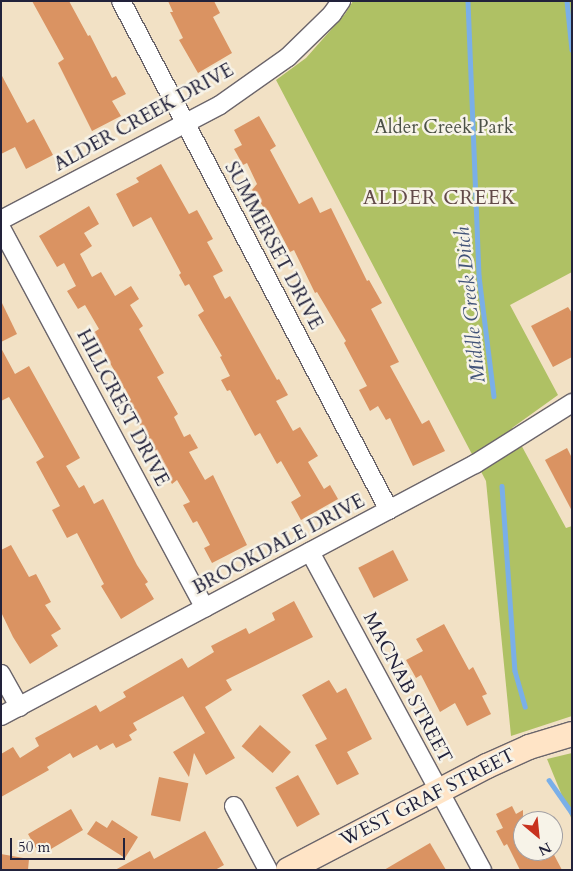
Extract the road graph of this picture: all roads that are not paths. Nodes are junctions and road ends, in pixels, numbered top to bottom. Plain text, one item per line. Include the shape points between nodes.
1 (121, 1) edge
2 (342, 1) edge
3 (184, 124) junction
4 (1, 220) edge
5 (1, 228) edge
6 (572, 403) edge
7 (390, 510) junction
8 (310, 552) junction
9 (205, 608) junction
10 (1, 674) edge
11 (19, 707) junction
12 (1, 716) edge
13 (572, 734) edge
14 (439, 791) junction
15 (234, 806) dead end
16 (268, 870) edge
17 (288, 870) edge
18 (482, 870) edge

1 - 3 street, SUMMERSET DRIVE
2 - 3 street, ALDER CREEK DRIVE via 288,57 220,105
3 - 4 street, ALDER CREEK DRIVE
3 - 7 street, SUMMERSET DRIVE
5 - 9 street, HILLCREST DRIVE
6 - 7 street, BROOKDALE DRIVE via 475,464
7 - 8 street, BROOKDALE DRIVE
8 - 9 street, BROOKDALE DRIVE
8 - 14 street, MACNAB STREET
9 - 11 street, BROOKDALE DRIVE
10 - 11 street
11 - 12 street, BROOKDALE DRIVE
13 - 14 main road, WEST GRAF STREET via 529,747
14 - 17 main road, WEST GRAF STREET
14 - 18 street, MACNAB STREET
15 - 16 street

